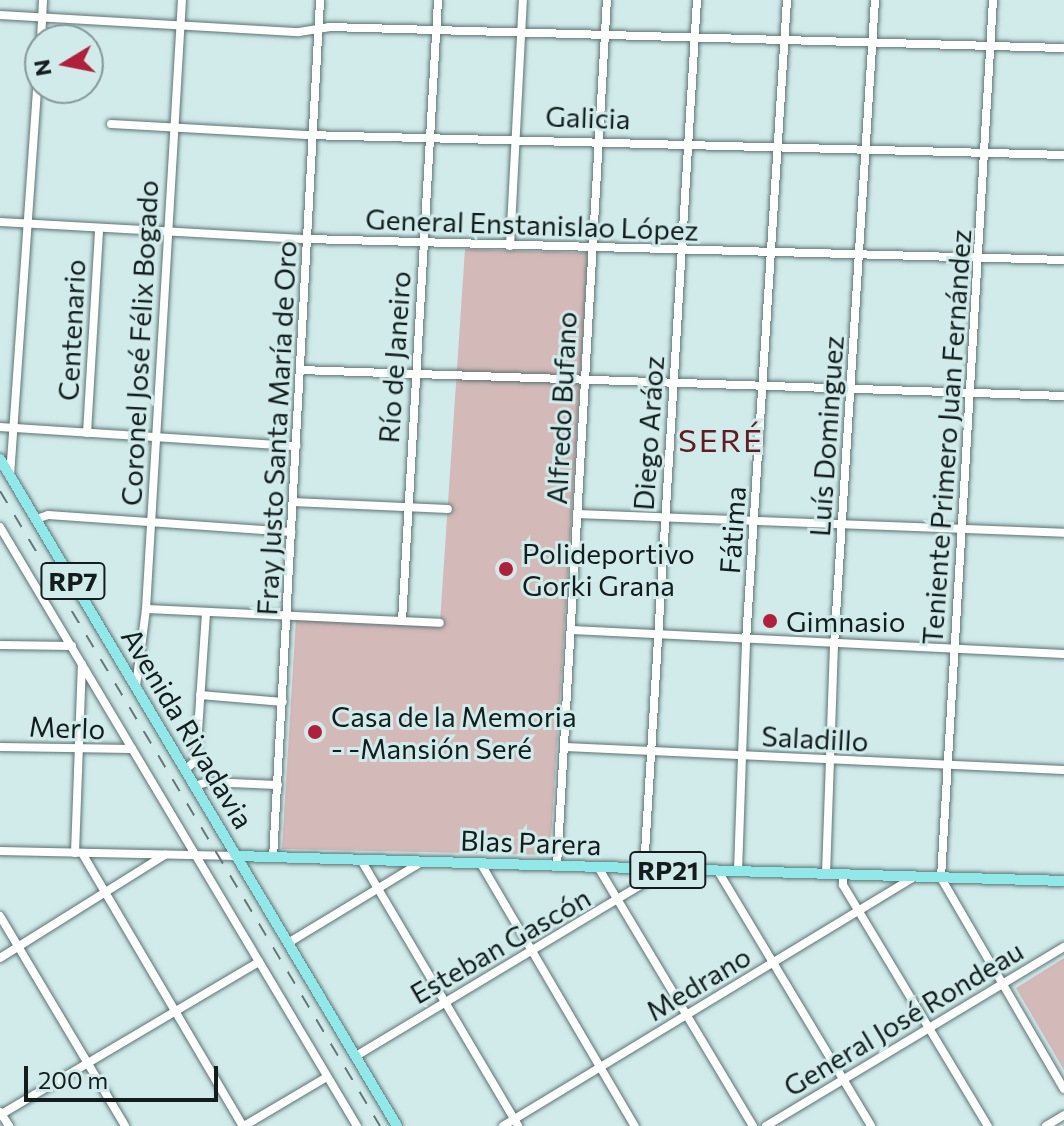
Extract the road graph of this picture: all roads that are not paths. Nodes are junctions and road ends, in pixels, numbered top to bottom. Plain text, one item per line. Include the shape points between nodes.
1 (43, 0) edge
2 (182, 0) edge
3 (320, 0) edge
4 (438, 0) edge
5 (523, 0) edge
6 (607, 0) edge
7 (697, 0) edge
8 (787, 0) edge
9 (875, 0) edge
10 (993, 0) edge
11 (0, 15) edge
12 (42, 18) junction
13 (42, 24) edge
14 (180, 25) junction
15 (318, 29) junction
16 (437, 30) junction
17 (522, 32) junction
18 (606, 35) junction
19 (695, 37) junction
20 (784, 39) junction
21 (872, 42) junction
22 (991, 46) junction
23 (1064, 48) edge
24 (37, 104) edge
25 (111, 124) dead end
26 (173, 128) junction
27 (313, 134) junction
28 (430, 135) junction
29 (516, 137) junction
30 (599, 139) junction
31 (689, 143) junction
32 (778, 146) junction
33 (866, 149) junction
34 (985, 151) junction
35 (1064, 155) edge
36 (0, 222) edge
37 (30, 223) junction
38 (99, 229) junction
39 (168, 232) junction
40 (308, 239) junction
41 (424, 242) junction
42 (510, 246) junction
43 (593, 247) junction
44 (683, 251) junction
45 (769, 251) junction
46 (859, 256) junction
47 (980, 259) junction
48 (1064, 260) edge
49 (300, 370) junction
50 (416, 376) junction
51 (586, 381) junction
52 (674, 382) junction
53 (762, 386) junction
54 (851, 389) junction
55 (970, 392) junction
56 (1064, 396) edge
57 (0, 427) edge
58 (17, 428) junction
59 (87, 433) junction
60 (156, 438) junction
61 (296, 446) junction
62 (0, 459) edge
63 (10, 476) junction
64 (293, 502) junction
65 (405, 507) junction
66 (448, 509) dead end
67 (577, 514) junction
68 (665, 516) junction
69 (36, 519) junction
70 (755, 521) junction
71 (151, 522) junction
72 (843, 526) junction
73 (0, 527) edge
74 (963, 530) junction
75 (291, 532) junction
76 (1064, 533) edge
77 (4, 541) edge
78 (146, 609) junction
79 (206, 613) junction
80 (287, 616) junction
81 (402, 621) junction
82 (440, 623) dead end
83 (571, 630) junction
84 (657, 634) junction
85 (746, 641) junction
86 (0, 645) edge
87 (72, 646) junction
88 (834, 646) junction
89 (955, 651) junction
90 (1064, 654) edge
91 (82, 663) junction
92 (136, 686) junction
93 (200, 695) junction
94 (283, 702) junction
95 (0, 747) edge
96 (564, 747) junction
97 (77, 749) junction
98 (132, 749) junction
99 (651, 753) junction
100 (741, 756) junction
101 (828, 760) junction
102 (947, 766) junction
103 (185, 770) junction
104 (1064, 770) edge
105 (278, 785) junction
106 (194, 786) junction
107 (0, 851) edge
108 (78, 853) junction
109 (165, 855) junction
110 (196, 855) junction
111 (237, 856) junction
112 (273, 858) junction
113 (361, 860) junction
114 (422, 862) junction
115 (481, 864) junction
116 (557, 866) junction
117 (598, 867) junction
118 (644, 869) junction
119 (666, 870) junction
120 (718, 871) junction
121 (738, 871) junction
122 (826, 874) junction
123 (843, 875) junction
124 (914, 877) junction
125 (941, 878) junction
126 (1064, 881) edge
127 (375, 890) junction
128 (105, 896) junction
129 (618, 901) junction
130 (860, 910) junction
131 (0, 916) edge
132 (288, 943) junction
133 (19, 947) junction
134 (1064, 947) edge
135 (530, 954) junction
136 (0, 958) edge
137 (259, 962) junction
138 (772, 964) junction
139 (1002, 983) junction
140 (444, 1003) junction
141 (174, 1011) junction
142 (687, 1016) junction
143 (929, 1028) junction
144 (356, 1056) junction
145 (87, 1063) junction
146 (601, 1068) junction
147 (327, 1077) junction
148 (843, 1080) junction
149 (1064, 1089) edge
150 (0, 1113) edge
151 (1064, 1115) edge
152 (516, 1123) edge
153 (9, 1126) edge
154 (125, 1126) edge
155 (243, 1126) edge
156 (357, 1126) edge
157 (397, 1126) edge
158 (503, 1126) edge
159 (635, 1126) edge
160 (753, 1126) edge
161 (766, 1126) edge
162 (871, 1126) edge
163 (988, 1126) edge
164 (1046, 1126) edge

1 - 12 street
2 - 14 street, Coronel José Félix Bogado
3 - 15 street, Fray Justo Santa María de Oro
4 - 16 street, Río de Janeiro
5 - 17 street
6 - 18 street, Alfredo Bufano
7 - 19 street, Diego Aráoz
8 - 20 street, Fátima
9 - 21 street, Luís Dominguez
10 - 22 street, Teniente Primero Juan Fernández
11 - 12 street
12 - 13 street
12 - 14 street
14 - 15 street
14 - 26 street, Coronel José Félix Bogado
15 - 16 street
15 - 27 street, Fray Justo Santa María de Oro
16 - 17 street
16 - 28 street, Río de Janeiro
17 - 18 street
17 - 29 street
18 - 19 street
18 - 30 street, Alfredo Bufano
19 - 20 street
19 - 31 street, Diego Aráoz
20 - 21 street
20 - 32 street, Fátima
21 - 22 street
21 - 33 street, Luís Dominguez
22 - 23 street
22 - 34 street, Teniente Primero Juan Fernández
24 - 37 street
25 - 26 street, Galicia
26 - 27 street, Galicia
26 - 39 street, Coronel José Félix Bogado
27 - 28 street, Galicia
27 - 40 street, Fray Justo Santa María de Oro
28 - 29 street, Galicia
28 - 41 street, Río de Janeiro
29 - 30 street, Galicia
29 - 42 street
30 - 31 street, Galicia
30 - 43 street, Alfredo Bufano
31 - 32 street, Galicia
31 - 44 street, Diego Aráoz
32 - 33 street, Galicia
32 - 45 street, Fátima
33 - 34 street, Galicia
33 - 46 street, Luís Dominguez
34 - 35 street, Galicia
34 - 47 street, Teniente Primero Juan Fernández
36 - 37 street, General Enstanislao López
37 - 38 street, General Enstanislao López
37 - 58 street
38 - 39 street, General Enstanislao López
38 - 59 street, Centenario
39 - 40 street, General Enstanislao López
39 - 60 street, Coronel José Félix Bogado
40 - 41 street, General Enstanislao López
40 - 49 street, Fray Justo Santa María de Oro
41 - 42 street, General Enstanislao López
41 - 50 street, Río de Janeiro
42 - 43 street, General Enstanislao López
43 - 44 street, General Enstanislao López
43 - 51 street, Alfredo Bufano
44 - 45 street, General Enstanislao López
44 - 52 street, Diego Aráoz
45 - 46 street, General Enstanislao López
45 - 53 street, Fátima
46 - 47 street, General Enstanislao López
46 - 54 street, Luís Dominguez
47 - 48 street, General Enstanislao López
47 - 55 street, Teniente Primero Juan Fernández
49 - 50 street
49 - 61 street, Fray Justo Santa María de Oro
50 - 51 street
50 - 65 street, Río de Janeiro
51 - 52 street
51 - 67 street, Alfredo Bufano
52 - 53 street
52 - 68 street, Diego Aráoz
53 - 54 street
53 - 70 street, Fátima
54 - 55 street
54 - 72 street, Luís Dominguez
55 - 56 street
55 - 74 street, Teniente Primero Juan Fernández
57 - 58 street
58 - 59 street
58 - 63 street
59 - 60 street
60 - 61 street
60 - 71 street, Coronel José Félix Bogado
61 - 64 street, Fray Justo Santa María de Oro
62 - 63 main road, Avenida Rivadavia / RP7
63 - 69 main road, Avenida Rivadavia / RP7
64 - 65 street
64 - 75 street, Fray Justo Santa María de Oro
65 - 66 street
65 - 81 street, Río de Janeiro
67 - 68 street
67 - 83 street, Alfredo Bufano
68 - 70 street
68 - 84 street, Diego Aráoz
69 - 71 street via 48,515
69 - 92 main road, Avenida Rivadavia / RP7
70 - 72 street
70 - 85 street, Fátima
71 - 75 street
71 - 78 street, Coronel José Félix Bogado
72 - 74 street
72 - 88 street, Luís Dominguez
73 - 77 street, Avenida Rivadavia
74 - 76 street
74 - 89 street, Teniente Primero Juan Fernández
75 - 80 street, Fray Justo Santa María de Oro
77 - 87 street, Avenida Rivadavia
78 - 79 street
78 - 92 street, Coronel José Félix Bogado
79 - 80 street
79 - 93 street
80 - 81 street
80 - 94 street, Fray Justo Santa María de Oro
81 - 82 street
83 - 84 street
83 - 96 street, Alfredo Bufano
84 - 85 street
84 - 99 street, Diego Aráoz
85 - 88 street
85 - 100 street, Fátima
86 - 87 street
87 - 91 street, Avenida Rivadavia
88 - 89 street
88 - 101 street, Luís Dominguez
89 - 90 street
89 - 102 street, Teniente Primero Juan Fernández
91 - 97 street
91 - 98 street, Avenida Rivadavia
92 - 103 main road, Avenida Rivadavia / RP7
93 - 94 street
93 - 103 street via 196,760
94 - 105 street, Fray Justo Santa María de Oro
95 - 97 street, Merlo
96 - 99 street, Saladillo
96 - 116 street, Alfredo Bufano
97 - 98 street, Merlo
97 - 108 street
98 - 110 street, Avenida Rivadavia
99 - 100 street, Saladillo
99 - 118 street, Diego Aráoz
100 - 101 street, Saladillo
100 - 121 street, Fátima
101 - 102 street, Saladillo
101 - 122 street, Luís Dominguez
102 - 104 street, Saladillo
102 - 125 street, Teniente Primero Juan Fernández
103 - 106 main road, Avenida Rivadavia / RP7
105 - 106 street
105 - 112 street, Fray Justo Santa María de Oro
106 - 111 main road, Avenida Rivadavia / RP7
107 - 108 street
108 - 109 street
108 - 128 street
109 - 110 street
109 - 128 street
110 - 111 street
110 - 137 street, Avenida Rivadavia
111 - 112 main road, Blas Parera / RP21
111 - 132 main road, RP7
112 - 113 main road, Blas Parera / RP21
113 - 114 main road, Blas Parera / RP21
113 - 127 street
114 - 115 main road, Blas Parera / RP21
114 - 127 street
115 - 116 main road, Blas Parera / RP21
115 - 135 street
116 - 117 main road, Blas Parera / RP21
117 - 118 main road, Blas Parera / RP21
117 - 129 street
118 - 119 main road, Blas Parera / RP21
119 - 120 main road, Blas Parera / RP21
119 - 129 street, Esteban Gascón
120 - 121 main road, Blas Parera / RP21
120 - 138 street
121 - 122 main road, Blas Parera / RP21
122 - 123 main road, Blas Parera / RP21
123 - 124 main road, Blas Parera / RP21
123 - 130 street via 843,885
124 - 125 main road, Blas Parera / RP21
124 - 130 street, Medrano
125 - 126 main road, Blas Parera / RP21
125 - 139 street
127 - 132 street
127 - 140 street
128 - 133 street
128 - 141 street
129 - 135 street, Esteban Gascón
129 - 142 street
130 - 138 street, Medrano
130 - 143 street
131 - 133 street
132 - 144 main road, RP7
133 - 136 street
133 - 145 street
134 - 139 street, General José Rondeau
135 - 140 street, Esteban Gascón
135 - 146 street
137 - 141 street
137 - 147 street, Avenida Rivadavia
138 - 142 street, Medrano
138 - 148 street
139 - 143 street, General José Rondeau
139 - 149 street
140 - 144 street, Esteban Gascón
140 - 152 street
141 - 145 street
141 - 155 street
142 - 146 street, Medrano
142 - 160 street
143 - 148 street, General José Rondeau
143 - 163 street
144 - 157 main road, RP7
145 - 150 street
145 - 154 street
146 - 152 street, Medrano
146 - 159 street
147 - 155 street
147 - 156 street, Avenida Rivadavia
148 - 161 street, General José Rondeau
148 - 162 street
150 - 153 street
151 - 164 street
152 - 158 street, Medrano

